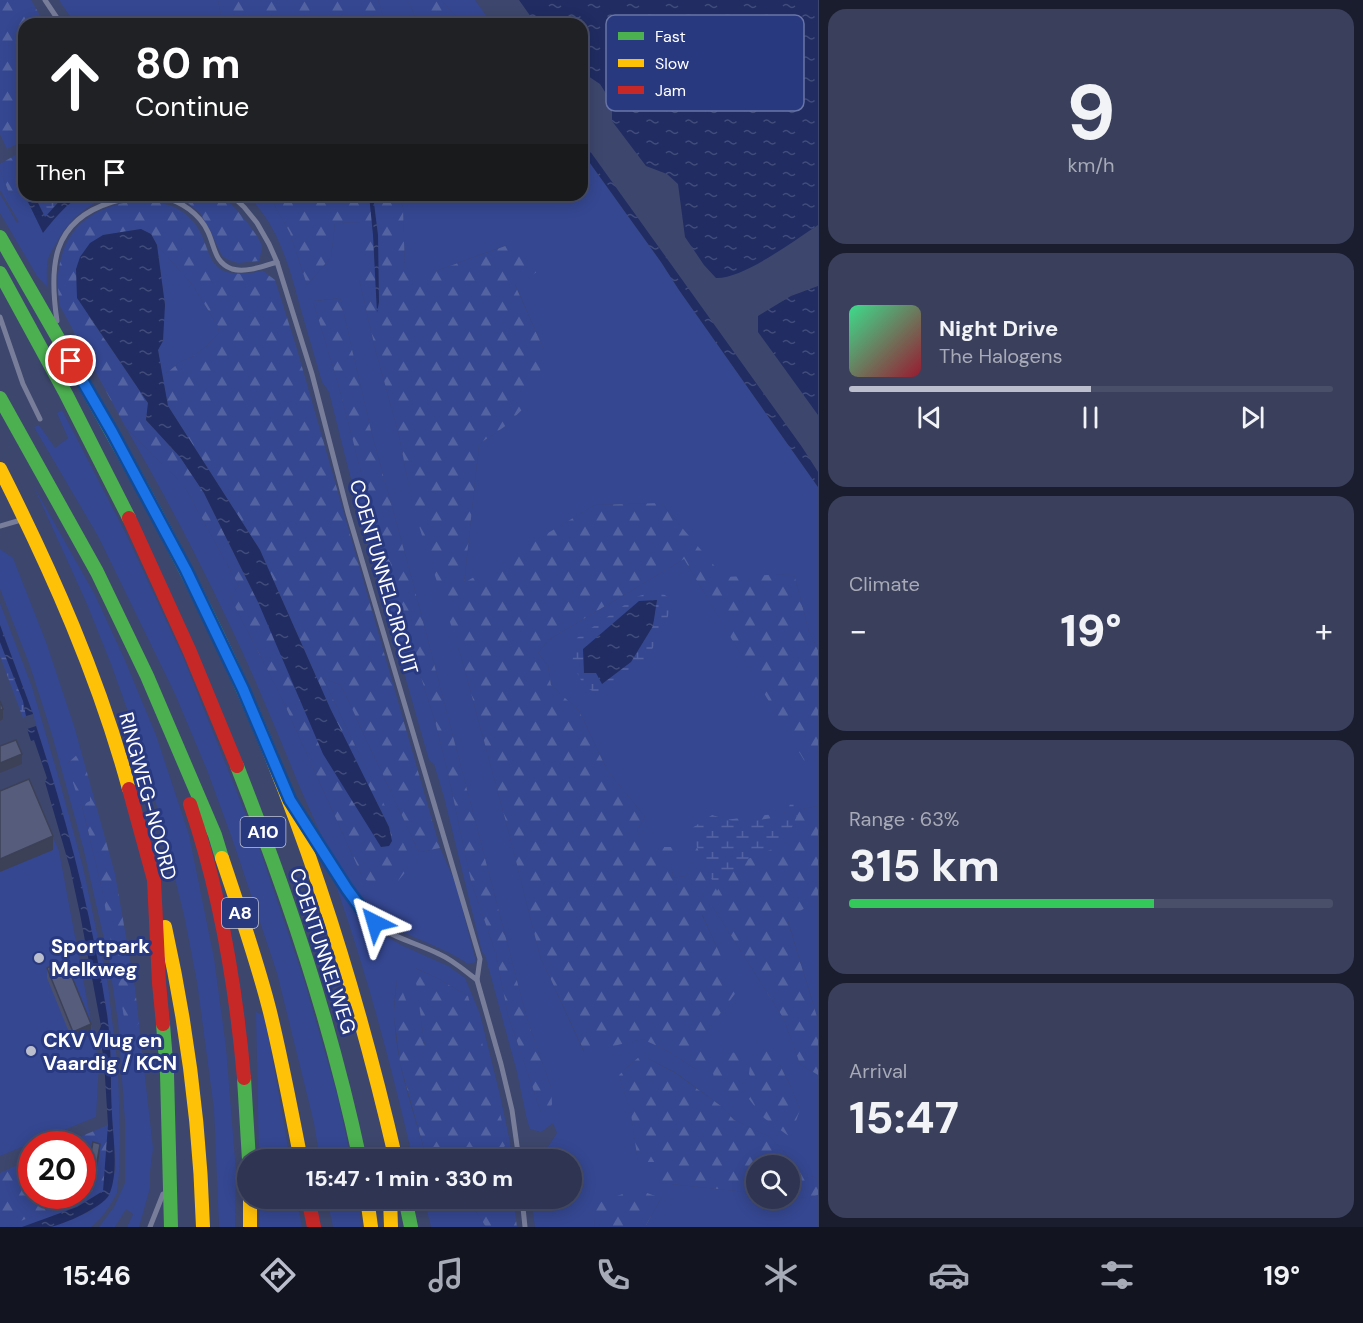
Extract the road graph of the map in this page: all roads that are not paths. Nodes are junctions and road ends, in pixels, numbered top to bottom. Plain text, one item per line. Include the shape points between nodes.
1 (45, 0) edge
2 (57, 18) edge
3 (116, 201) edge
4 (172, 201) edge
5 (238, 201) edge
6 (0, 237) edge
7 (277, 262) junction
8 (0, 273) edge
9 (0, 317) edge
10 (60, 343) junction
11 (0, 398) edge
12 (40, 419) dead end
13 (0, 469) edge
14 (25, 518) junction
15 (0, 525) edge
16 (147, 676) junction
17 (290, 800) junction
18 (154, 880) junction
19 (477, 980) junction
20 (389, 1128) junction
21 (248, 1149) edge
22 (299, 1149) edge
23 (358, 1149) edge
24 (390, 1149) edge
25 (394, 1149) edge
26 (517, 1149) edge
27 (171, 1176) junction
28 (250, 1209) edge
29 (310, 1209) edge
30 (369, 1209) edge
31 (390, 1209) edge
32 (407, 1209) edge
33 (523, 1209) edge
34 (150, 1227) edge
35 (171, 1227) edge
36 (203, 1227) edge
37 (250, 1227) edge
38 (314, 1227) edge
39 (371, 1227) edge
40 (391, 1227) edge
41 (411, 1227) edge
42 (525, 1227) edge

1 - 2 lane
3 - 10 lane via 87,212 72,225 61,244 54,264 53,293
4 - 7 lane via 191,210 200,220 219,260 232,269
5 - 7 lane, COENTUNNELCIRCUIT via 257,223
6 - 10 highway, A10
7 - 19 lane, COENTUNNELCIRCUIT via 480,959
8 - 23 highway, COENTUNNELWEG / A10 via 129,517 230,747 317,991
9 - 12 lane via 22,384
10 - 17 highway, A10 via 186,570
11 - 16 highway via 97,572
13 - 14 highway, RINGWEG-NOORD
14 - 15 lane
14 - 18 highway, RINGWEG-NOORD via 83,650 129,787
16 - 21 highway via 192,809 227,948 242,1061
16 - 22 highway, A8 via 215,835 253,951
17 - 19 lane via 366,915 394,935 452,960
17 - 20 highway, A10 via 330,914
18 - 27 highway, RINGWEG-NOORD
18 - 36 highway via 177,978 190,1065
19 - 26 lane, COENTUNNELCIRCUIT via 501,1064
20 - 24 highway, A10
20 - 25 highway
27 - 34 lane
27 - 35 highway, RINGWEG-NOORD
28 - 37 highway
29 - 38 highway
30 - 39 highway
31 - 40 highway
32 - 41 highway
33 - 42 lane

